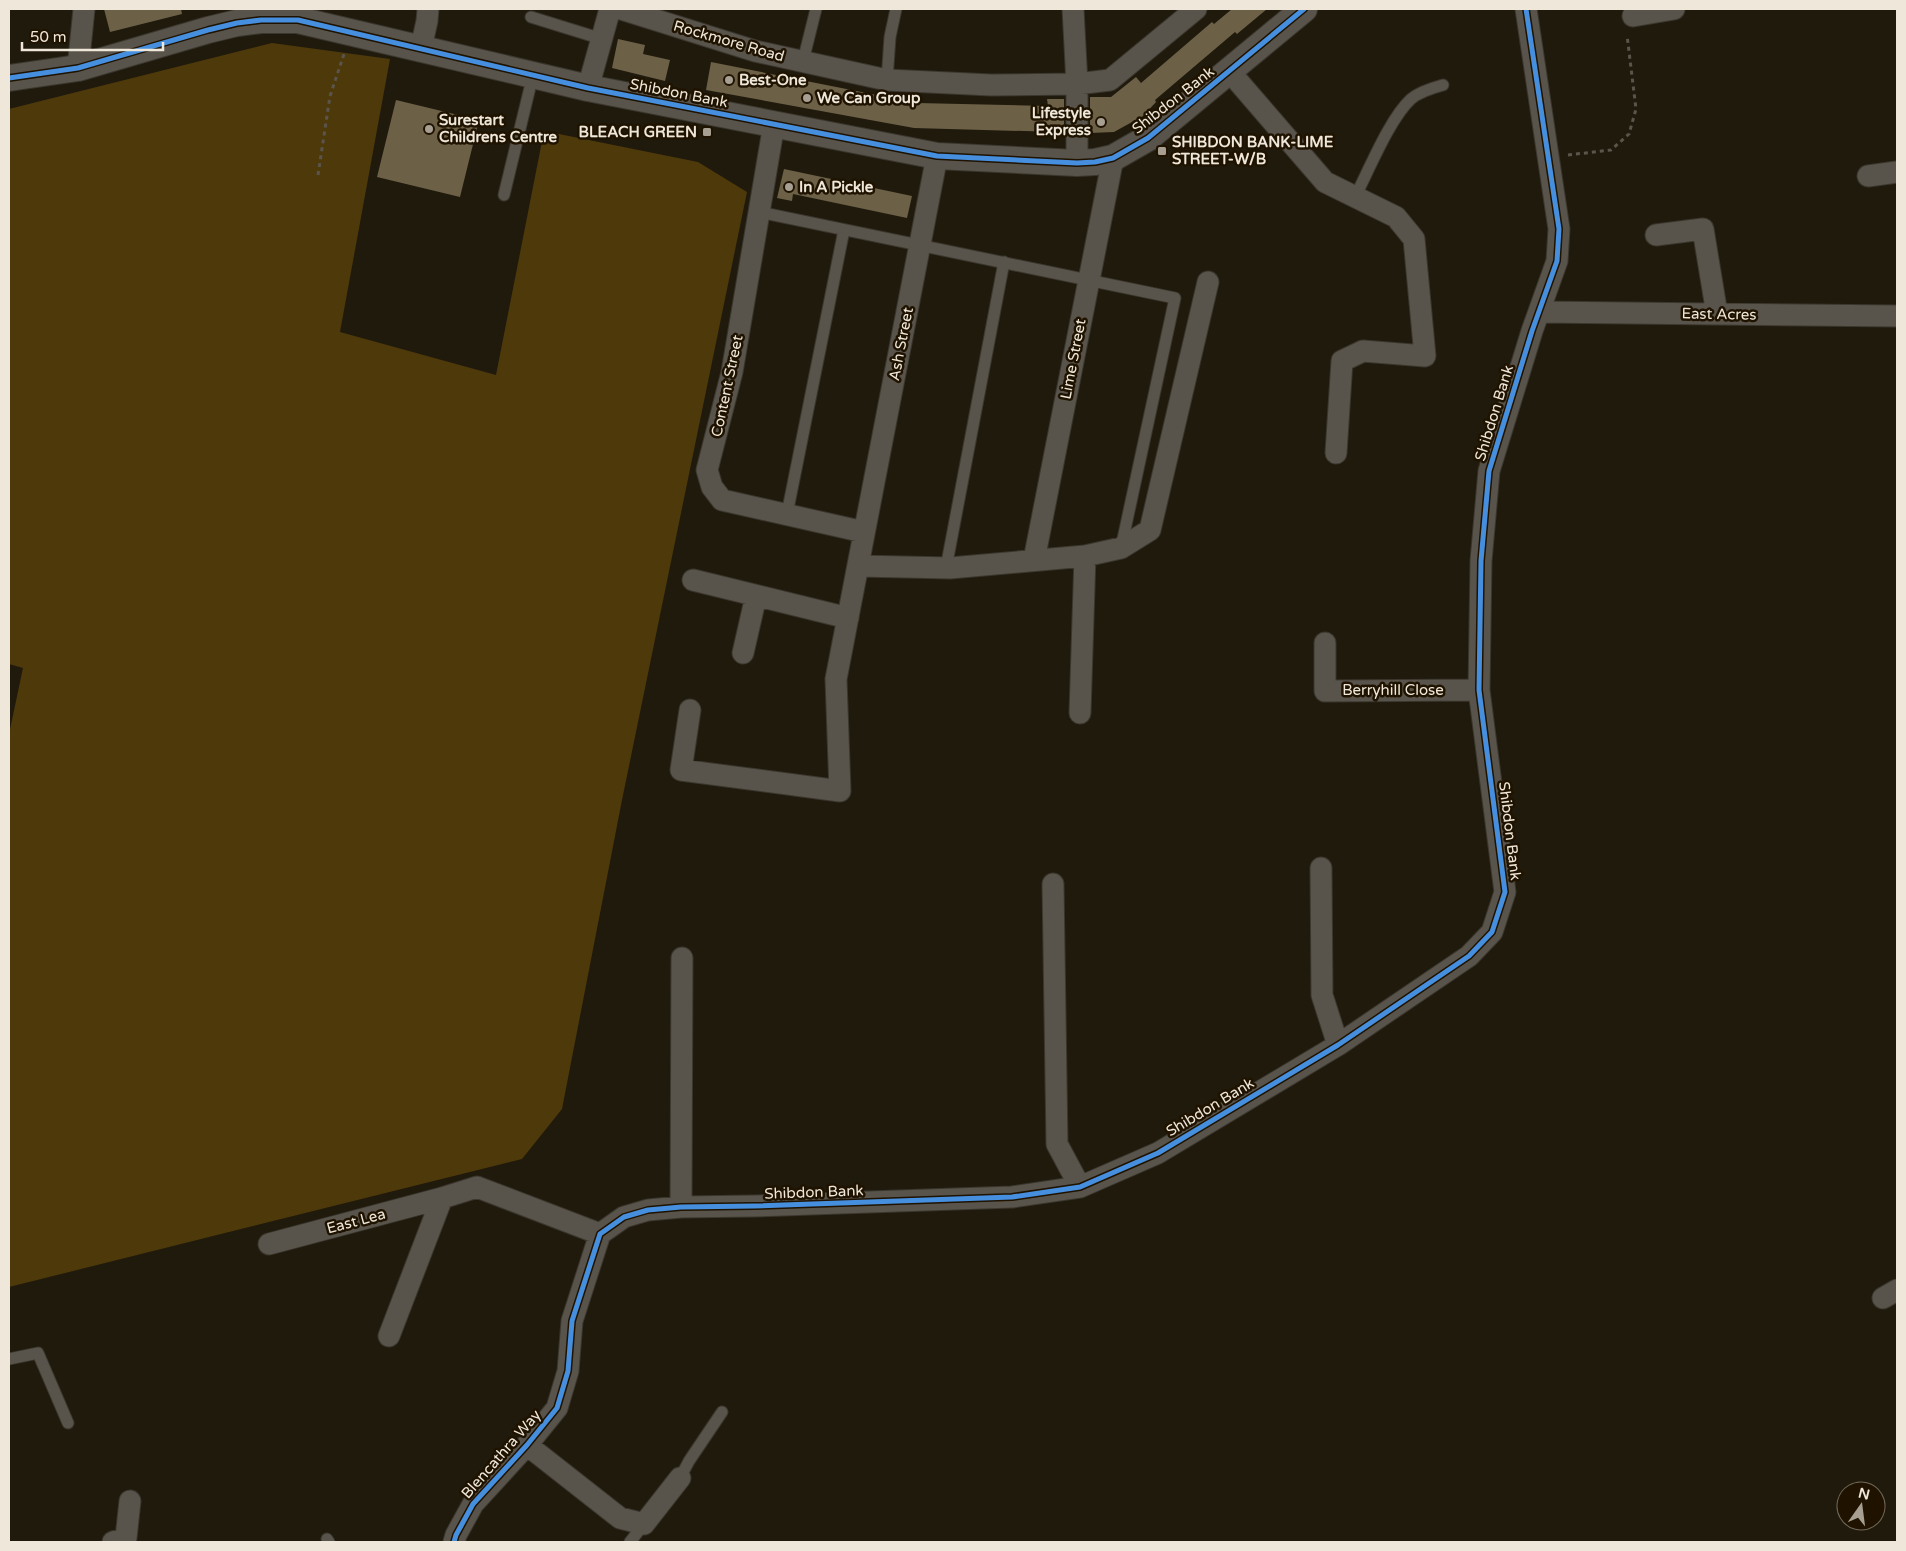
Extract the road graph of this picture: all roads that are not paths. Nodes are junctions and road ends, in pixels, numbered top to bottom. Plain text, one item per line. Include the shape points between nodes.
1 (84, 9) edge
2 (428, 9) edge
3 (610, 9) edge
4 (622, 9) edge
5 (816, 9) edge
6 (896, 9) edge
7 (1073, 9) edge
8 (1196, 9) edge
9 (1304, 9) edge
10 (1526, 9) edge
11 (1674, 9) edge
12 (1633, 16) road end
13 (531, 17) dead end
14 (602, 39) junction
15 (421, 48) junction
16 (803, 61) junction
17 (78, 68) junction
18 (1230, 72) junction
19 (533, 74) junction
20 (9, 78) edge
21 (887, 80) junction
22 (1077, 84) junction
23 (1443, 85) dead end
24 (588, 88) junction
25 (774, 124) junction
26 (937, 156) junction
27 (1113, 158) junction
28 (1077, 163) junction
29 (1897, 172) edge
30 (1868, 176) dead end
31 (504, 195) dead end
32 (1355, 196) junction
33 (759, 212) junction
34 (844, 230) junction
35 (1656, 236) dead end
36 (920, 246) junction
37 (1004, 262) junction
38 (1089, 279) junction
39 (1208, 282) dead end
40 (1540, 312) junction
41 (1717, 314) junction
42 (1897, 316) edge
43 (1336, 454) dead end
44 (787, 514) junction
45 (864, 532) junction
46 (1121, 548) junction
47 (1085, 556) junction
48 (1034, 560) junction
49 (859, 566) junction
50 (946, 568) junction
51 (693, 580) dead end
52 (756, 596) junction
53 (848, 618) junction
54 (1325, 643) dead end
55 (743, 653) dead end
56 (1479, 690) junction
57 (690, 710) dead end
58 (1080, 713) dead end
59 (1321, 868) dead end
60 (1053, 884) dead end
61 (682, 958) dead end
62 (1338, 1045) junction
63 (1080, 1187) junction
64 (442, 1198) junction
65 (681, 1207) junction
66 (600, 1234) junction
67 (269, 1244) dead end
68 (389, 1336) dead end
69 (9, 1359) edge
70 (722, 1412) dead end
71 (68, 1424) dead end
72 (527, 1445) junction
73 (680, 1478) joint
74 (130, 1501) dead end
75 (644, 1524) junction
76 (124, 1541) edge
77 (454, 1542) edge
78 (630, 1542) edge

1 - 17 street
2 - 15 street
3 - 14 street
4 - 16 street, Rockmore Road via 755,51
5 - 16 lane
6 - 21 lane
7 - 22 street
8 - 22 street, Rockmore Road via 1110,80
9 - 18 street, Shibdon Bank
10 - 40 street, Shibdon Bank via 1558,229 1557,261
11 - 12 street
13 - 14 lane
14 - 24 street
15 - 17 street, Shibdon Bank via 298,20 261,20 208,30
15 - 19 street, Shibdon Bank
16 - 21 street, Rockmore Road
17 - 20 street, Shibdon Bank
18 - 27 street, Shibdon Bank via 1148,138
18 - 32 street via 1325,182
19 - 24 street, Shibdon Bank
19 - 31 lane
21 - 22 street, Rockmore Road via 991,85
22 - 28 street
23 - 32 lane via 1412,98 1400,111
24 - 25 street, Shibdon Bank
25 - 26 street, Shibdon Bank
25 - 33 street, Content Street
26 - 28 street, Shibdon Bank
26 - 36 street, Ash Street
27 - 28 street, Shibdon Bank
27 - 38 street, Lime Street
29 - 30 street
32 - 43 street via 1396,217 1414,239 1425,356 1363,351 1342,361
33 - 34 lane
33 - 44 street, Content Street via 732,372 708,470 712,487 722,500
34 - 36 lane
34 - 44 lane
35 - 41 street via 1703,229
36 - 37 lane
36 - 45 street, Ash Street
37 - 38 lane
37 - 50 lane
38 - 46 lane via 1175,298
38 - 48 street, Lime Street
39 - 46 street via 1150,530
40 - 41 street, East Acres
40 - 56 street, Shibdon Bank via 1489,471 1481,561
41 - 42 street, East Acres
44 - 45 street, Content Street
45 - 49 street, Ash Street
46 - 47 street
47 - 48 street
47 - 58 street
48 - 50 street
49 - 50 street
49 - 53 street, Ash Street
51 - 52 street
52 - 53 street
52 - 55 street
53 - 57 street, Ash Street via 836,679 840,791 681,770
54 - 56 street, Berryhill Close via 1325,691
56 - 62 street, Shibdon Bank via 1505,892 1492,932 1469,956
59 - 62 street via 1322,995
60 - 63 street via 1057,1144
61 - 65 street
62 - 63 street, Shibdon Bank via 1158,1153
63 - 65 street, Shibdon Bank via 1012,1198
64 - 66 street, East Lea via 476,1187
64 - 67 street, East Lea
64 - 68 street
65 - 66 street via 648,1210 624,1217
66 - 72 street, Blencathra Way via 572,1321 568,1371 557,1408
69 - 71 lane via 38,1353
70 - 73 lane
72 - 75 street via 620,1518
72 - 77 street, Blencathra Way via 473,1504
73 - 75 street
74 - 76 street
75 - 78 lane

